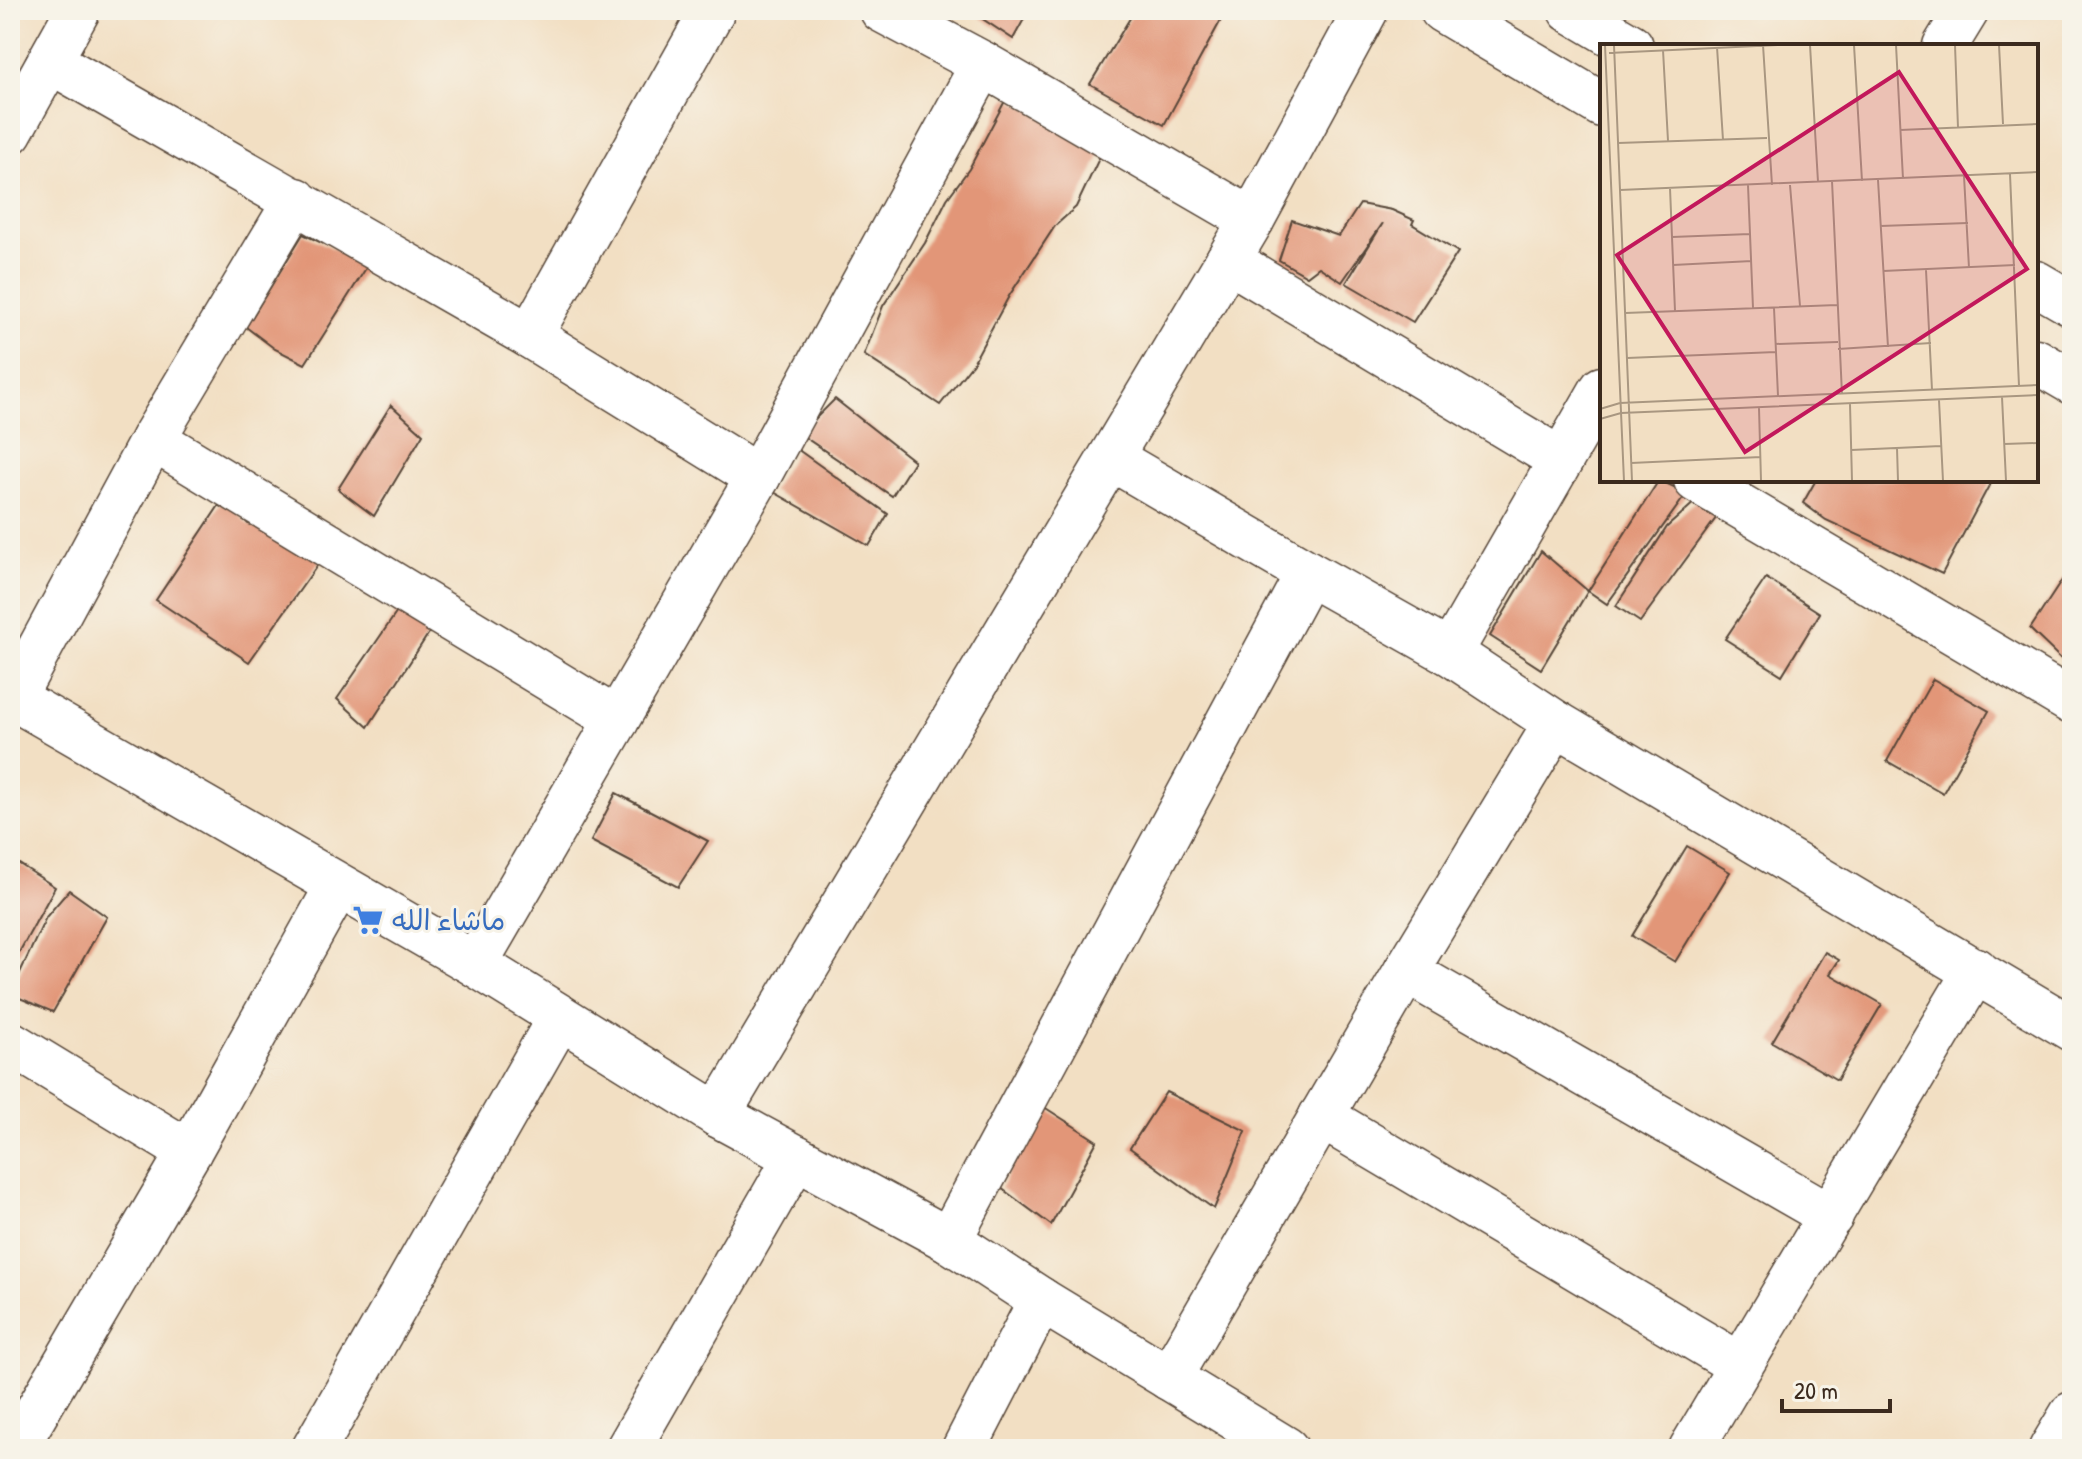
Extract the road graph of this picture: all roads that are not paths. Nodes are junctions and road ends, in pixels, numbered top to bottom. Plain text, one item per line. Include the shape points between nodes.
1 (78, 10) edge
2 (713, 10) edge
3 (882, 10) edge
4 (1366, 10) edge
5 (1442, 10) edge
6 (1570, 10) edge
7 (1967, 10) edge
8 (1628, 44) edge
9 (1946, 44) edge
10 (50, 61) junction
11 (983, 64) junction
12 (1600, 104) edge
13 (10, 132) edge
14 (296, 200) junction
15 (1252, 220) junction
16 (1228, 260) junction
17 (2038, 284) edge
18 (2072, 304) edge
19 (530, 336) junction
20 (2038, 362) edge
21 (2072, 382) edge
22 (1597, 410) edge
23 (153, 439) junction
24 (1111, 458) junction
25 (1561, 460) junction
26 (758, 477) junction
27 (1699, 482) edge
28 (1308, 573) junction
29 (1450, 653) junction
30 (11, 697) edge
31 (2072, 702) edge
32 (617, 720) junction
33 (1556, 723) junction
34 (337, 887) junction
35 (475, 964) junction
36 (1976, 970) junction
37 (1406, 971) junction
38 (560, 1017) junction
39 (2072, 1029) edge
40 (10, 1043) edge
41 (718, 1115) junction
42 (1321, 1116) junction
43 (189, 1152) junction
44 (796, 1157) junction
45 (1831, 1216) junction
46 (949, 1240) junction
47 (1041, 1300) junction
48 (1740, 1365) junction
49 (1169, 1378) junction
50 (2072, 1414) edge
51 (15, 1449) edge
52 (314, 1449) edge
53 (628, 1449) edge
54 (964, 1449) edge
55 (1286, 1449) edge
56 (1691, 1449) edge
57 (2051, 1449) edge

1 - 10 street
2 - 19 street
3 - 11 street
4 - 15 street
5 - 12 street
6 - 8 street
7 - 9 street
10 - 13 street
10 - 14 street
11 - 15 street
11 - 26 street
14 - 19 street
14 - 23 street
15 - 16 street
16 - 24 street
16 - 25 street
17 - 18 street
19 - 26 street
20 - 21 street
22 - 25 street
23 - 30 street
23 - 32 street
24 - 28 street
24 - 41 street
25 - 29 street
26 - 32 street
27 - 31 street
28 - 29 street
28 - 46 street
29 - 33 street
30 - 34 street
32 - 35 street
33 - 36 street
33 - 37 street
34 - 35 street
34 - 43 street
35 - 38 street
36 - 39 street
36 - 45 street
37 - 42 street
37 - 45 street
38 - 41 street
38 - 52 street
40 - 43 street
41 - 44 street
42 - 48 street
42 - 49 street
43 - 51 street
44 - 46 street
44 - 53 street
45 - 48 street
46 - 47 street
47 - 49 street
47 - 54 street
48 - 56 street
49 - 55 street
50 - 57 street

